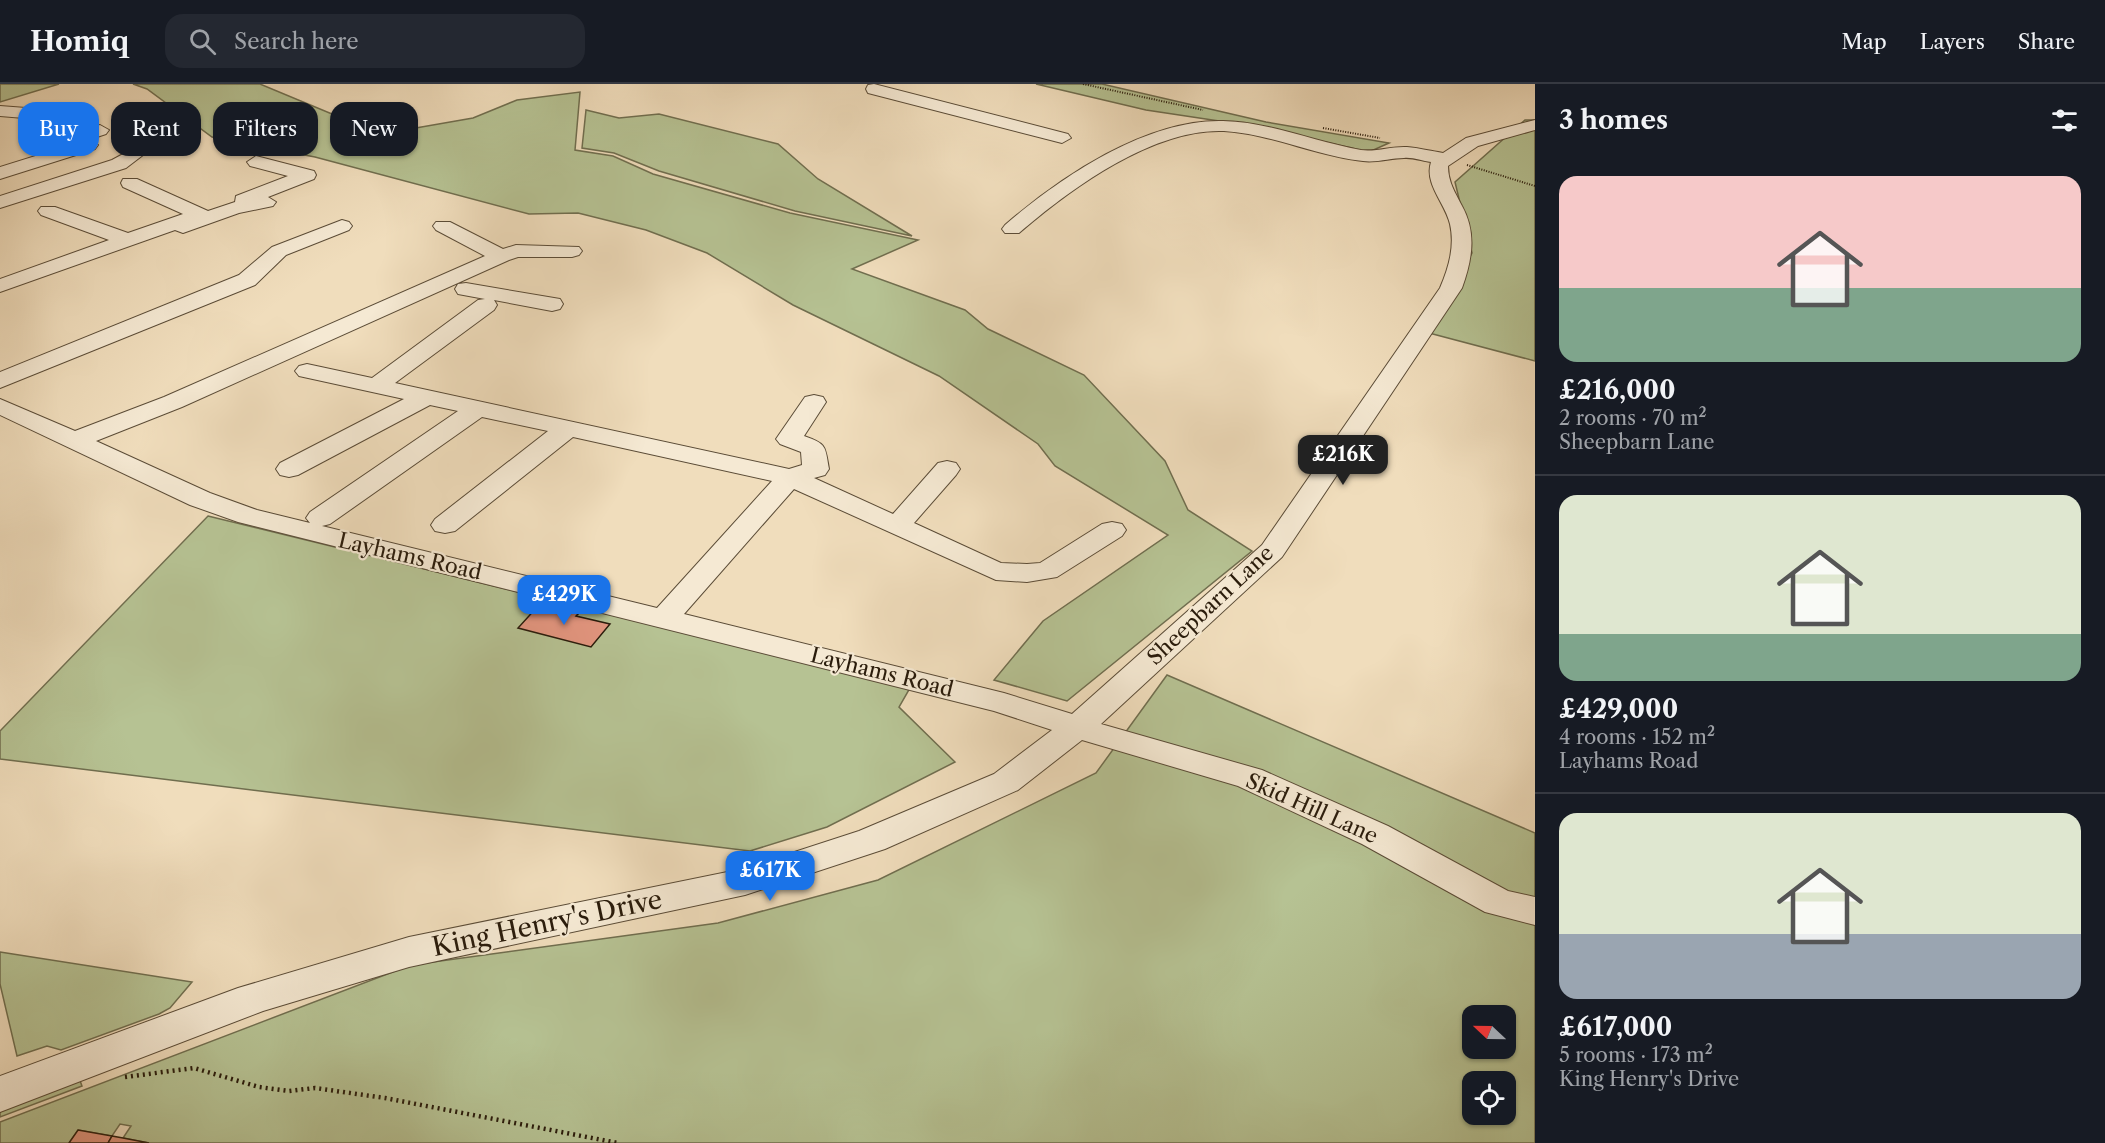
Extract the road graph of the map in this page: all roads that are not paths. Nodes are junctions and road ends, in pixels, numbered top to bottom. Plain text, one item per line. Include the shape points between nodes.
1 (874, 89) dead end
2 (0, 111) edge
3 (18, 112) edge
4 (1535, 125) edge
5 (100, 130) dead end
6 (1062, 138) dead end
7 (132, 156) edge
8 (1443, 159) junction
9 (256, 162) dead end
10 (0, 173) edge
11 (130, 183) dead end
12 (0, 202) edge
13 (266, 202) dead end
14 (48, 211) dead end
15 (200, 214) junction
16 (342, 226) dead end
17 (443, 226) dead end
18 (1012, 229) dead end
19 (129, 240) junction
20 (572, 251) dead end
21 (502, 255) junction
22 (39, 279) junction
23 (77, 280) dead end
24 (439, 284) junction
25 (0, 286) edge
26 (0, 293) edge
27 (552, 304) dead end
28 (486, 305) dead end
29 (307, 371) dead end
30 (0, 381) edge
31 (376, 386) junction
32 (427, 397) junction
33 (814, 402) dead end
34 (0, 406) edge
35 (479, 408) junction
36 (568, 428) junction
37 (75, 440) junction
38 (290, 469) dead end
39 (947, 469) dead end
40 (790, 477) junction
41 (320, 518) dead end
42 (445, 525) dead end
43 (897, 526) junction
44 (1112, 530) dead end
45 (665, 617) junction
46 (1079, 726) junction
47 (1535, 911) edge
48 (0, 1094) edge

1 - 6 street
2 - 3 street
4 - 8 street via 1472,142
5 - 10 street via 77,138 88,145
7 - 12 street via 119,164
8 - 18 street via 1406,152 1364,156 1257,130 1194,128 1113,158 1048,198
8 - 46 street, Sheepbarn Lane via 1438,179 1457,216 1463,251 1451,288 1272,550
9 - 15 street via 307,175
11 - 15 street
13 - 22 street via 234,208 100,264
14 - 19 street
15 - 19 street
16 - 30 street via 279,251 247,280
17 - 21 street
19 - 25 street
20 - 21 street via 516,251
21 - 24 street
22 - 23 street
22 - 26 street
24 - 27 street
24 - 37 street via 173,402
28 - 31 street
29 - 31 street
31 - 32 street
32 - 35 street
32 - 38 street
33 - 40 street via 789,439 813,448 816,469
34 - 37 street, Layhams Road
35 - 36 street
35 - 41 street
36 - 40 street
36 - 42 street
37 - 45 street, Layhams Road via 224,508
39 - 43 street
40 - 43 street
40 - 45 street
43 - 44 street via 996,570 1027,573 1047,571
45 - 46 street, Layhams Road via 942,699
46 - 47 street, Skid Hill Lane via 1250,778 1375,835 1498,902
46 - 48 street, King Henry's Drive via 1006,782 872,840 745,882 409,952 252,999

